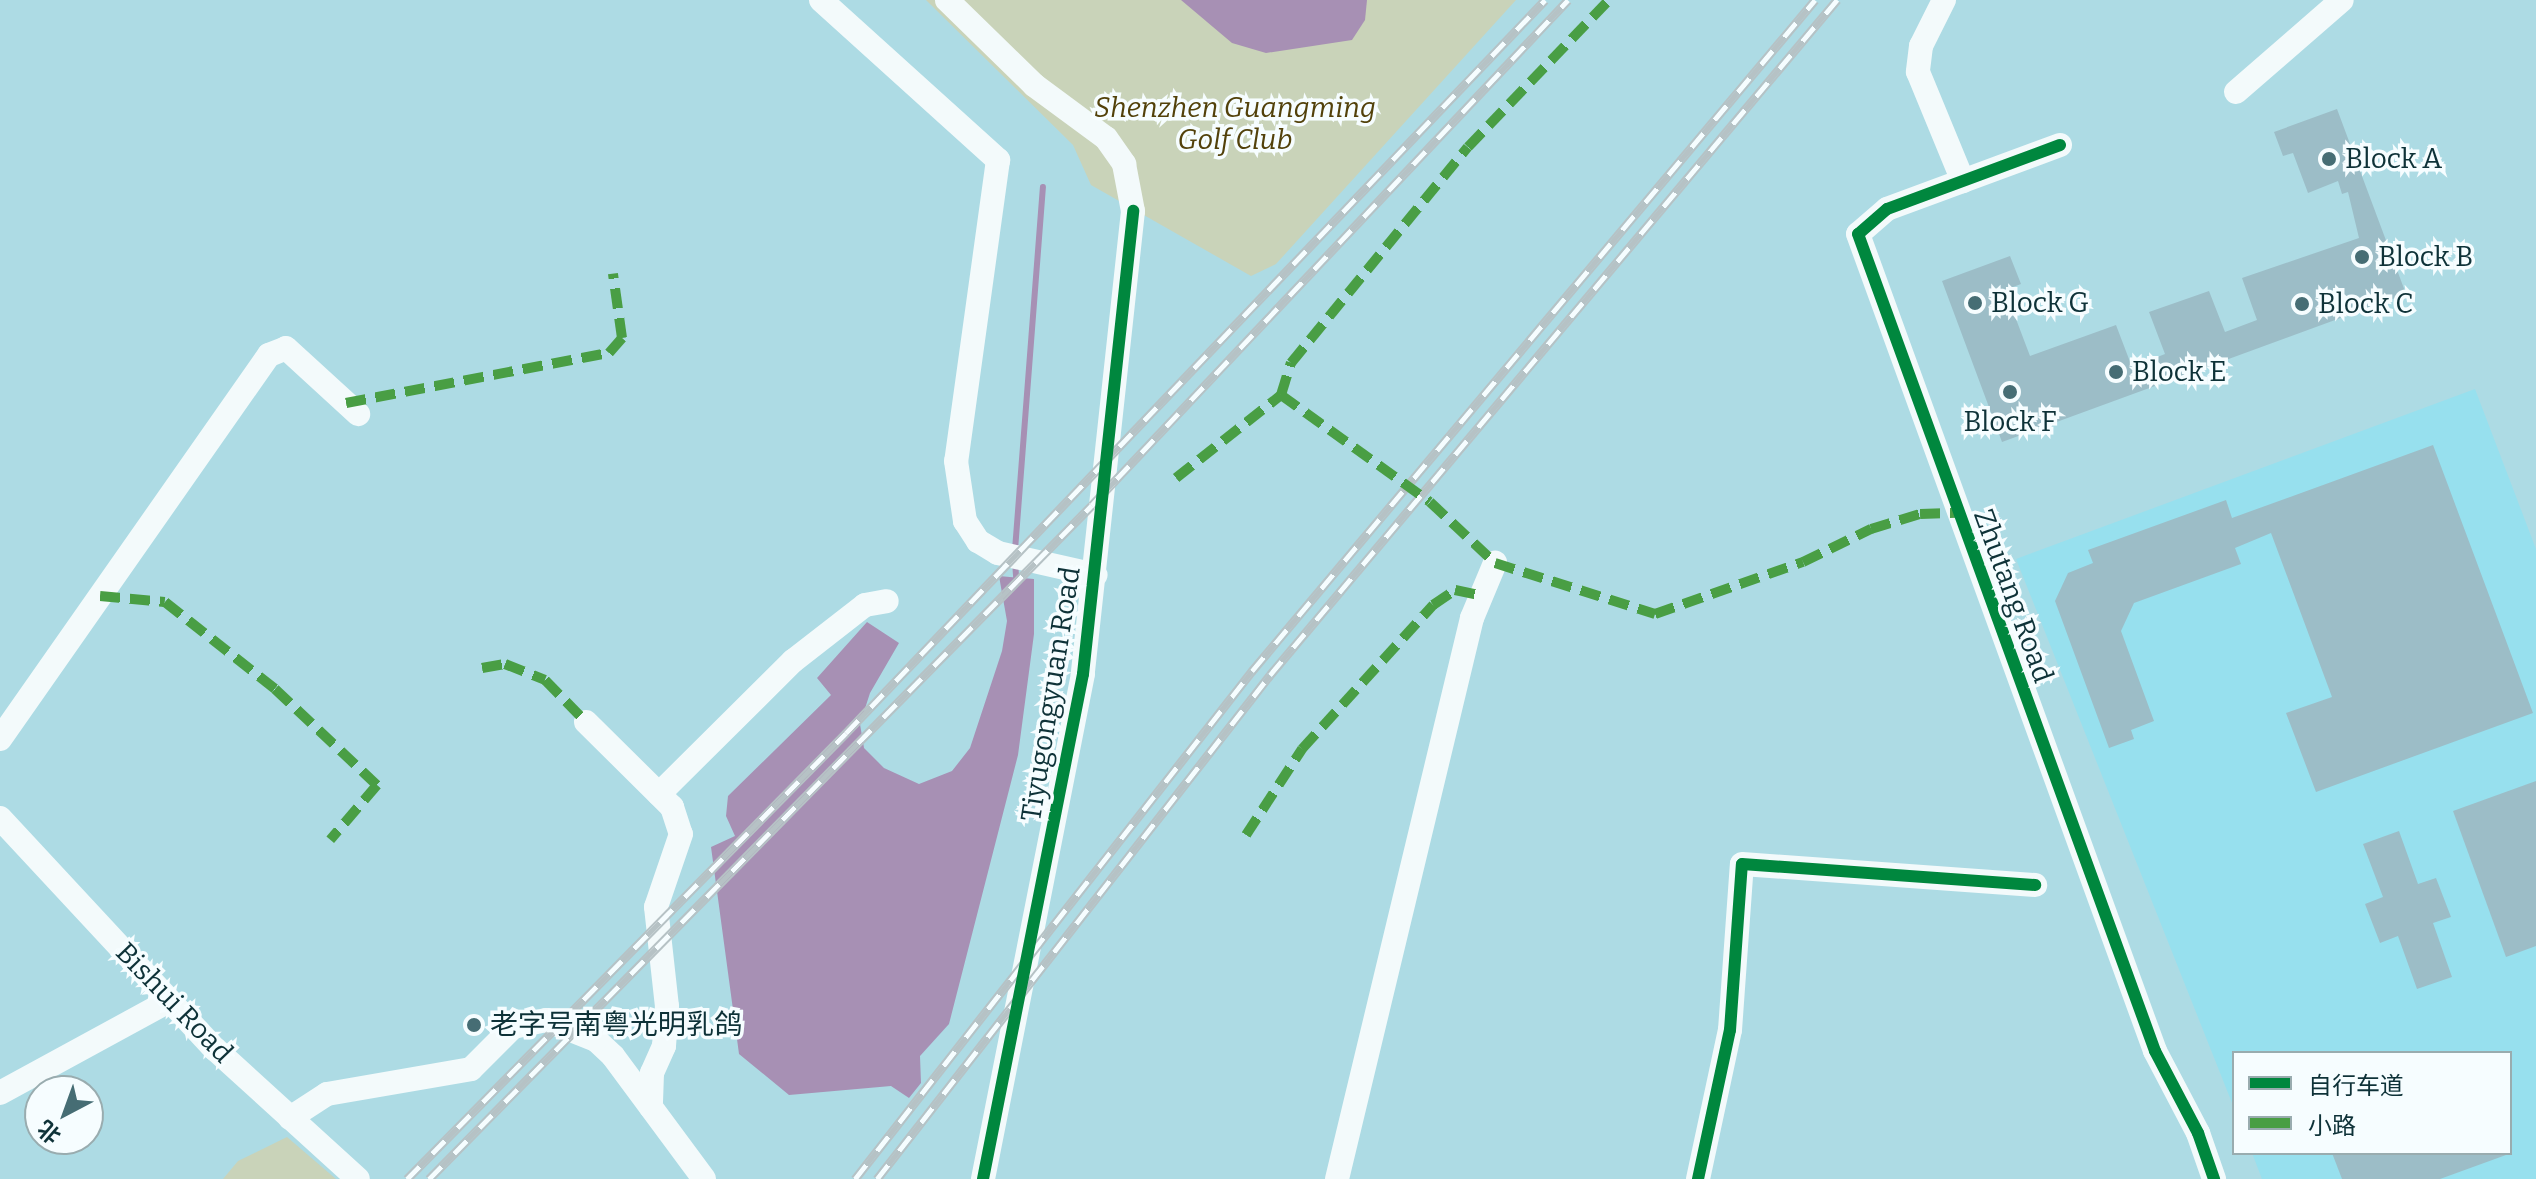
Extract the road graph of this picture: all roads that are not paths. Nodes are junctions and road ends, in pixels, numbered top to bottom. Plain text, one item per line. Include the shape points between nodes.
1 (821, 0) edge
2 (947, 0) edge
3 (1944, 0) edge
4 (2342, 0) edge
5 (2236, 92) dead end
6 (2060, 145) dead end
7 (1963, 181) junction
8 (358, 414) dead end
9 (1495, 563) dead end
10 (1096, 575) junction
11 (887, 601) dead end
12 (586, 722) dead end
13 (0, 739) edge
14 (659, 794) junction
15 (0, 818) edge
16 (2035, 885) dead end
17 (169, 1001) junction
18 (0, 1093) edge
19 (651, 1107) junction
20 (290, 1118) junction
21 (358, 1179) edge
22 (704, 1179) edge
23 (983, 1179) edge
24 (1337, 1179) edge
25 (1698, 1179) edge
26 (2214, 1179) edge

1 - 10 street via 998,160 954,480 971,532 998,553
2 - 10 street, Tiyugongyuan Road via 1034,85 1106,138 1124,164 1133,211
3 - 7 street via 1921,46 1918,72
4 - 5 street
6 - 7 street, Zhutang Road
7 - 26 street, Zhutang Road via 1872,216 1858,234 1862,254 2155,1051 2198,1133
8 - 13 street via 286,348 269,355
9 - 24 street via 1472,618
10 - 23 street, Tiyugongyuan Road via 1083,674
11 - 14 street via 865,605 815,642
12 - 14 street
14 - 19 street via 672,807 681,834 656,907 667,1006 664,1046 652,1073
15 - 17 street, Bishui Road
16 - 25 street via 1742,864 1730,1030
17 - 18 street
17 - 20 street, Bishui Road
19 - 20 street via 596,1040 546,1020 513,1027 471,1069 327,1094
19 - 22 street
20 - 21 street, Bishui Road

